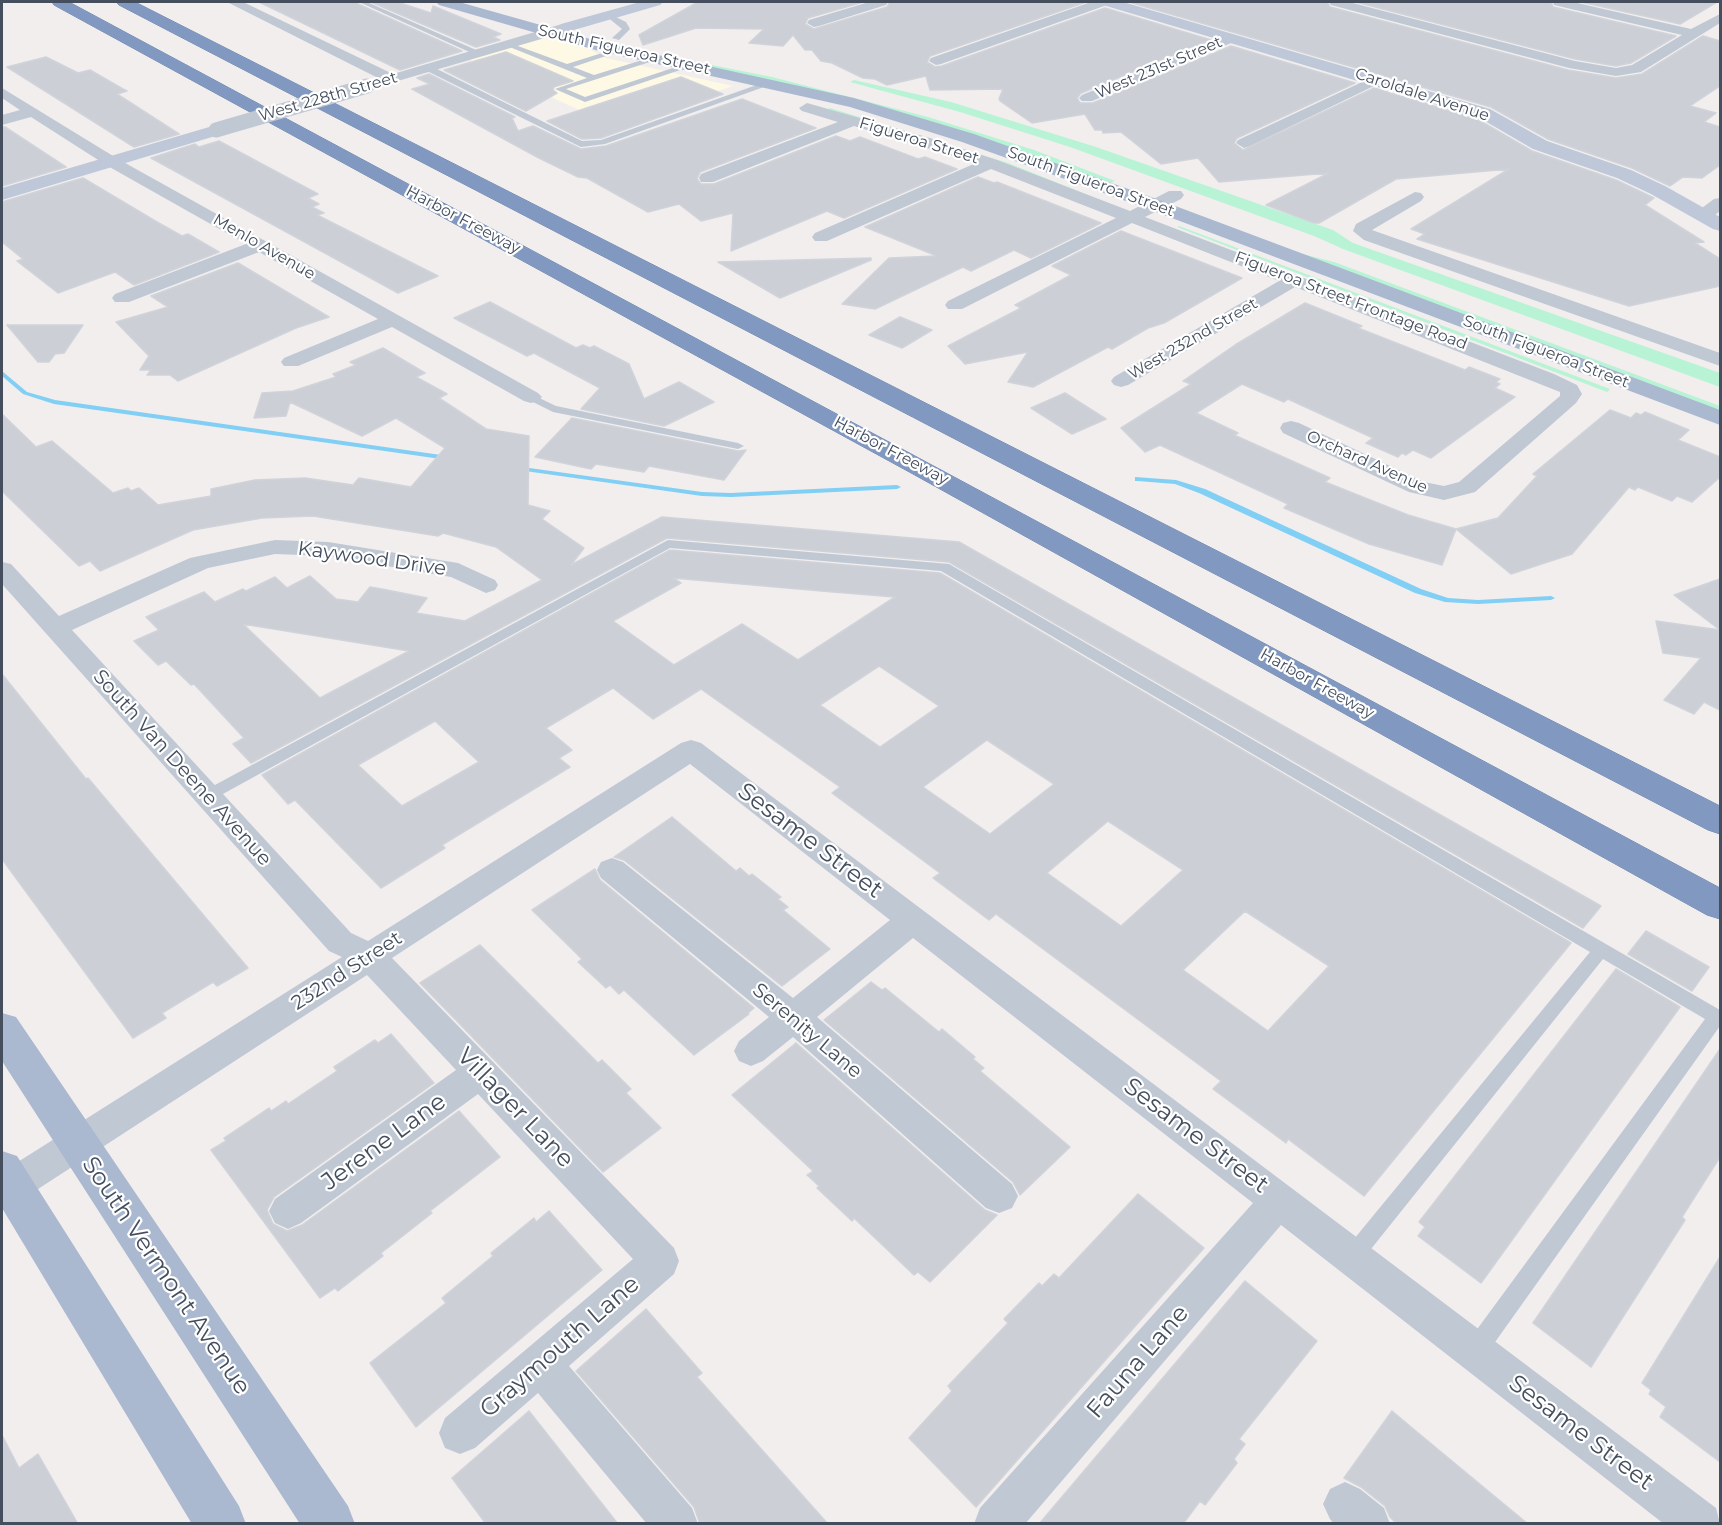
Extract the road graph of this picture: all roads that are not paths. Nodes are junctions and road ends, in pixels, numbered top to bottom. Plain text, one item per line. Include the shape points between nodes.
1 (58, 2) edge
2 (124, 2) edge
3 (234, 2) edge
4 (362, 2) edge
5 (444, 2) edge
6 (478, 2) edge
7 (655, 2) edge
8 (881, 2) edge
9 (1102, 2) edge
10 (1108, 2) edge
11 (1336, 2) edge
12 (1559, 2) edge
13 (608, 15) junction
14 (1720, 18) edge
15 (814, 23) dead end
16 (567, 27) junction
17 (547, 33) junction
18 (1693, 34) junction
19 (1231, 38) junction
20 (510, 44) junction
21 (616, 44) junction
22 (479, 53) junction
23 (655, 59) junction
24 (936, 61) dead end
25 (566, 66) junction
26 (688, 66) junction
27 (428, 68) junction
28 (594, 78) junction
29 (392, 79) junction
30 (1375, 80) junction
31 (771, 83) junction
32 (2, 92) edge
33 (1087, 98) dead end
34 (807, 108) dead end
35 (32, 112) junction
36 (2, 120) edge
37 (854, 121) junction
38 (216, 130) joint
39 (1244, 143) dead end
40 (112, 162) junction
41 (991, 163) junction
42 (707, 178) dead end
43 (2, 194) edge
44 (1175, 195) junction
45 (1415, 197) dead end
46 (1720, 203) edge
47 (1155, 205) junction
48 (1704, 215) junction
49 (1131, 217) junction
50 (1720, 225) edge
51 (821, 237) dead end
52 (261, 245) junction
53 (1296, 279) junction
54 (122, 298) dead end
55 (955, 305) dead end
56 (392, 320) junction
57 (1608, 353) dead end
58 (1720, 360) edge
59 (291, 362) dead end
60 (1121, 381) dead end
61 (531, 397) joint
62 (1720, 418) edge
63 (1291, 428) dead end
64 (738, 446) dead end
65 (1444, 493) joint
66 (2, 569) edge
67 (486, 585) dead end
68 (54, 628) junction
69 (692, 750) joint
70 (207, 796) junction
71 (1720, 821) edge
72 (612, 870) dead end
73 (1720, 905) edge
74 (913, 920) junction
75 (1601, 950) junction
76 (370, 956) junction
77 (794, 1017) junction
78 (1719, 1018) edge
79 (2, 1029) edge
80 (751, 1051) dead end
81 (480, 1073) junction
82 (77, 1143) junction
83 (5, 1182) edge
84 (999, 1196) dead end
85 (1279, 1200) junction
86 (288, 1211) dead end
87 (1352, 1257) junction
88 (660, 1260) joint
89 (1475, 1352) junction
90 (540, 1364) junction
91 (460, 1433) dead end
92 (221, 1524) edge
93 (330, 1524) edge
94 (676, 1524) edge
95 (996, 1524) edge
96 (1700, 1524) edge

1 - 73 highway, Harbor Freeway via 944,479
2 - 71 highway, Harbor Freeway
3 - 29 street
4 - 22 lane
5 - 17 main road, South Figueroa Street
6 - 16 main road, South Figueroa Street
7 - 13 street, West 228th Street
8 - 15 street
9 - 24 street
10 - 19 street, Caroldale Avenue
11 - 18 street via 1574,65 1616,72 1636,69
12 - 18 street
13 - 16 street, West 228th Street
13 - 21 lane via 626,29
14 - 18 street
16 - 17 street, West 228th Street
16 - 21 main road, South Figueroa Street
17 - 20 street, West 228th Street
17 - 21 main road, South Figueroa Street
19 - 30 street, Caroldale Avenue
19 - 33 street, West 231st Street
20 - 22 street, West 228th Street
20 - 25 lane
21 - 23 main road, South Figueroa Street
21 - 25 lane
21 - 44 main road, South Figueroa Street via 818,81 945,115
22 - 27 street, West 228th Street
23 - 26 main road, South Figueroa Street
23 - 28 lane
25 - 28 lane
26 - 28 lane via 585,100 559,89
26 - 31 main road, South Figueroa Street
27 - 29 street, West 228th Street
27 - 31 lane via 581,144 602,142
29 - 38 street, West 228th Street, bridge
30 - 39 street
30 - 48 street, Caroldale Avenue via 1484,113 1540,145 1624,174
31 - 47 main road, South Figueroa Street via 924,124
32 - 35 street, Menlo Avenue
34 - 37 street, Figueroa Street
35 - 36 street
35 - 40 street, Menlo Avenue
37 - 41 street, Figueroa Street
37 - 42 street
38 - 40 street, West 228th Street
40 - 43 street, West 228th Street
40 - 52 street, Menlo Avenue
41 - 49 street, Figueroa Street
41 - 51 street
44 - 47 street
44 - 57 main road, South Figueroa Street
45 - 58 street via 1362,231
46 - 48 street
47 - 49 street
47 - 62 main road, South Figueroa Street
48 - 50 street, Caroldale Avenue
49 - 53 street, Figueroa Street Frontage Road
49 - 55 street
52 - 54 street
52 - 56 street, Menlo Avenue
53 - 60 street, West 232nd Street
53 - 65 street, Figueroa Street Frontage Road via 1570,389 1569,399 1467,487
56 - 59 street
56 - 61 street, Menlo Avenue
61 - 64 lane via 553,409
63 - 65 street, Orchard Avenue via 1417,487
66 - 68 street, South Van Deene Avenue
67 - 68 street, Kaywood Drive via 458,571 328,549 275,547 199,563
68 - 70 street, South Van Deene Avenue
69 - 74 street, Sesame Street
69 - 76 street, 232nd Street
70 - 75 lane via 668,544 944,567
70 - 76 street, South Van Deene Avenue via 340,942
72 - 77 street, Serenity Lane
74 - 77 street
74 - 85 street, Sesame Street
75 - 78 lane
75 - 87 lane
76 - 81 street, Villager Lane
76 - 82 street, 232nd Street
77 - 80 street
77 - 84 street, Serenity Lane
78 - 89 lane
79 - 82 main road, South Vermont Avenue
81 - 86 street, Jerene Lane
81 - 88 street, Villager Lane
82 - 83 street, 232nd Street
82 - 93 main road, South Vermont Avenue
83 - 92 main road
85 - 87 street, Sesame Street
85 - 95 street, Fauna Lane
87 - 89 street, Sesame Street
88 - 90 street, Graymouth Lane
89 - 96 street, Sesame Street
90 - 91 street, Graymouth Lane
90 - 94 street

